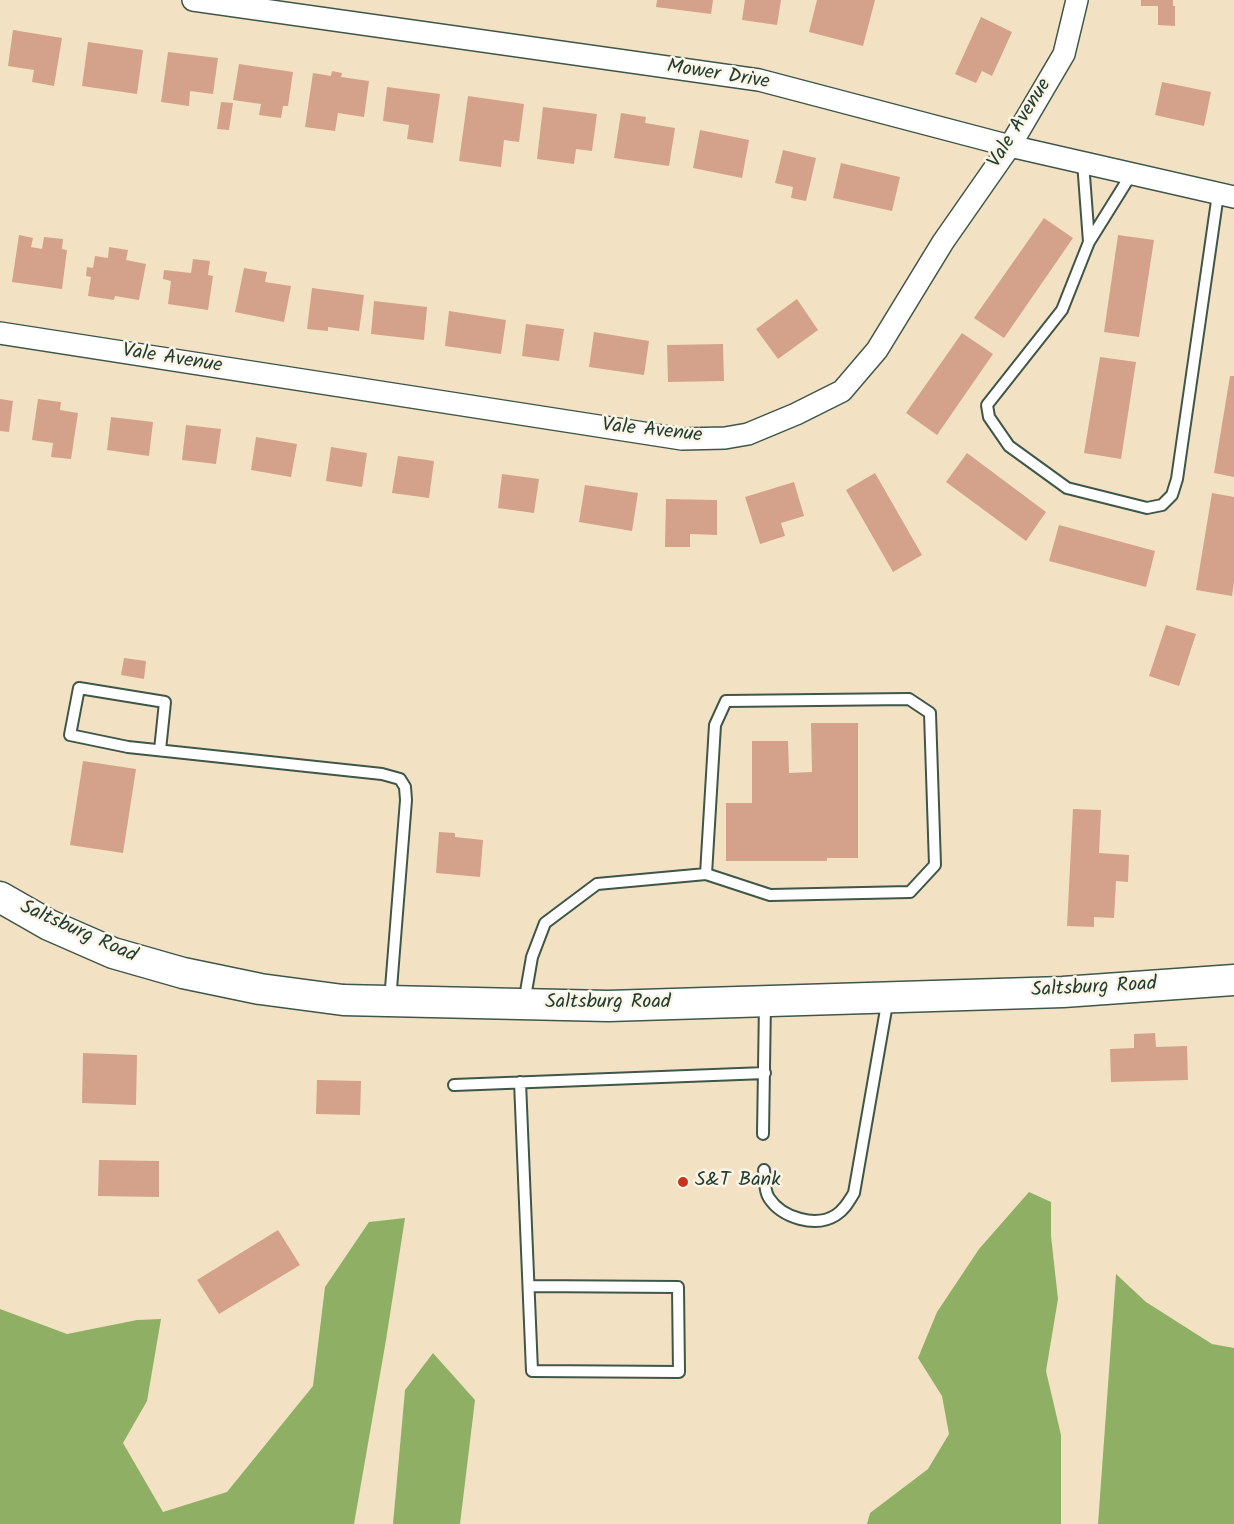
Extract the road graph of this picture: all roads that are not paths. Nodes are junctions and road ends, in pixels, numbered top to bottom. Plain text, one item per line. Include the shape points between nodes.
1 (193, 0) edge
2 (1077, 0) edge
3 (1010, 146) junction
4 (1083, 162) junction
5 (1132, 173) junction
6 (1226, 195) edge
7 (1089, 242) junction
8 (0, 333) edge
9 (160, 750) junction
10 (706, 874) junction
11 (0, 897) edge
12 (1234, 980) edge
13 (888, 998) junction
14 (390, 1001) junction
15 (765, 1002) junction
16 (524, 1004) junction
17 (765, 1073) junction
18 (520, 1082) junction
19 (454, 1084) dead end
20 (763, 1134) dead end
21 (764, 1170) dead end
22 (529, 1286) junction

1 - 3 street, Mower Drive via 759,80
2 - 3 street, Vale Avenue via 1064,54
3 - 4 street, Mower Drive
3 - 8 street, Vale Avenue via 943,242 877,350 842,391 748,434 682,439
4 - 5 street, Mower Drive
4 - 7 lane
5 - 6 street, Mower Drive
5 - 7 lane
6 - 7 lane via 1177,479 1172,495 1162,505 1147,508 1067,488 1010,446 989,417 987,405 1062,310
9 - 9 lane via 70,735 79,688 165,702
9 - 14 lane via 400,779 406,800
10 - 10 lane via 770,895 910,892 935,865 930,713 909,699 726,700 715,725
10 - 16 lane via 597,884 545,923 532,957
11 - 14 main road, Saltsburg Road via 49,925 113,952 183,974 331,999
12 - 13 main road, Saltsburg Road via 1063,992
13 - 15 main road, Saltsburg Road
13 - 21 lane via 854,1193 846,1207 823,1220 800,1220 779,1209 767,1196
14 - 16 main road, Saltsburg Road
15 - 16 main road, Saltsburg Road
15 - 17 lane
17 - 18 lane
17 - 20 lane
18 - 19 lane
18 - 22 lane
22 - 22 lane via 532,1371 679,1372 678,1287

